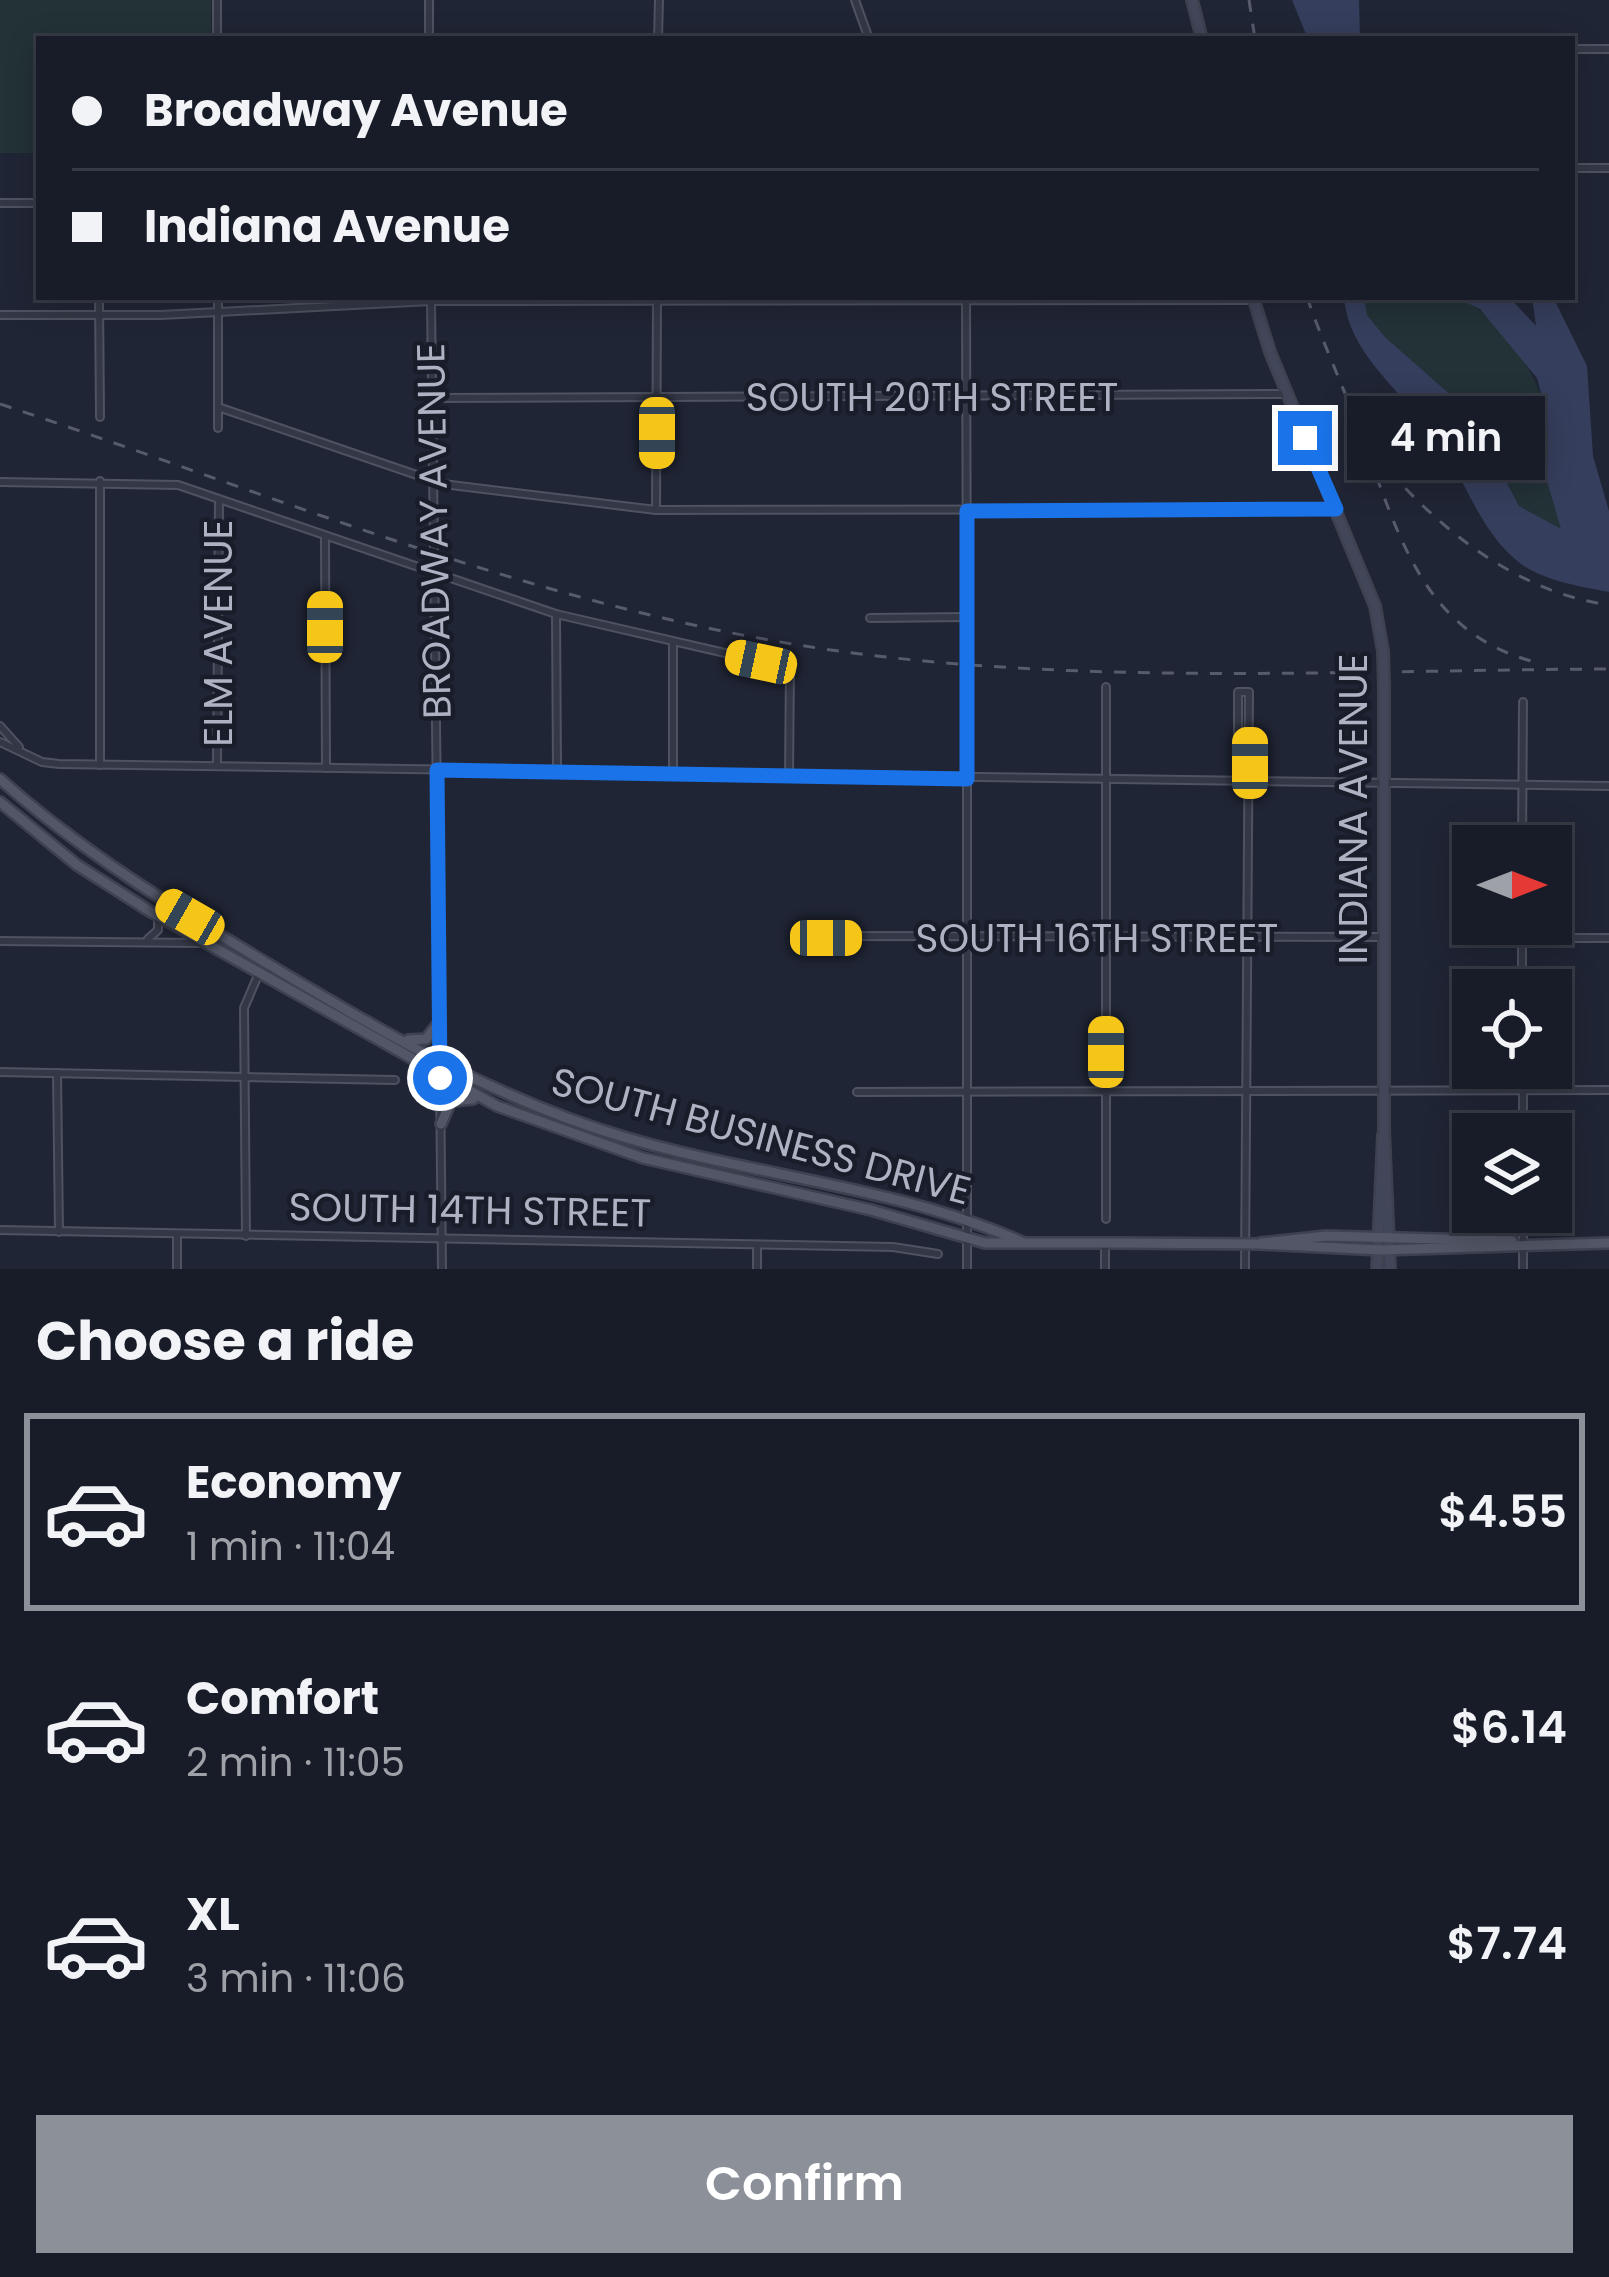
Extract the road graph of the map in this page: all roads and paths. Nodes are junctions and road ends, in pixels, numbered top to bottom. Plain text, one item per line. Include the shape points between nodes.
1 (217, 0) edge
2 (429, 0) edge
3 (658, 0) edge
4 (855, 0) edge
5 (1192, 0) edge
6 (217, 36) edge
7 (429, 36) edge
8 (658, 36) edge
9 (868, 36) edge
10 (1201, 36) edge
11 (1575, 49) edge
12 (1609, 49) edge
13 (1575, 168) edge
14 (1609, 168) edge
15 (0, 203) edge
16 (36, 203) edge
17 (99, 300) edge
18 (218, 300) edge
19 (416, 300) edge
20 (431, 300) edge
21 (657, 300) edge
22 (967, 300) edge
23 (1254, 300) edge
24 (218, 313) junction
25 (0, 315) edge
26 (99, 316) junction
27 (1287, 394) junction
28 (967, 397) junction
29 (433, 398) junction
30 (657, 398) junction
31 (218, 407) junction
32 (100, 417) dead end
33 (218, 428) dead end
34 (100, 481) junction
35 (434, 481) junction
36 (0, 482) edge
37 (219, 500) junction
38 (1336, 509) junction
39 (656, 510) junction
40 (967, 511) junction
41 (325, 539) junction
42 (435, 577) junction
43 (556, 614) junction
44 (967, 616) junction
45 (869, 618) dead end
46 (673, 644) junction
47 (1106, 687) dead end
48 (1523, 702) dead end
49 (0, 726) edge
50 (0, 742) edge
51 (22, 749) junction
52 (100, 764) junction
53 (217, 766) junction
54 (326, 768) junction
55 (437, 770) junction
56 (557, 771) junction
57 (673, 773) junction
58 (789, 775) junction
59 (0, 779) edge
60 (967, 779) junction
61 (1106, 781) junction
62 (1245, 783) junction
63 (1384, 784) junction
64 (1522, 786) junction
65 (1609, 786) edge
66 (0, 802) edge
67 (1522, 825) edge
68 (158, 916) junction
69 (810, 936) dead end
70 (1245, 937) junction
71 (1384, 937) junction
72 (967, 938) junction
73 (1106, 938) junction
74 (1572, 938) edge
75 (1609, 938) edge
76 (145, 940) junction
77 (0, 941) edge
78 (202, 943) junction
79 (266, 963) junction
80 (258, 975) junction
81 (440, 1021) junction
82 (397, 1038) junction
83 (440, 1063) junction
84 (0, 1072) edge
85 (57, 1073) junction
86 (245, 1076) junction
87 (440, 1078) junction
88 (395, 1080) dead end
89 (1245, 1090) junction
90 (1384, 1090) junction
91 (1523, 1090) junction
92 (1609, 1090) edge
93 (968, 1091) junction
94 (1106, 1091) junction
95 (857, 1092) dead end
96 (488, 1102) junction
97 (1523, 1113) edge
98 (441, 1124) junction
99 (1384, 1130) junction
100 (1106, 1219) dead end
101 (967, 1222) junction
102 (0, 1230) edge
103 (59, 1232) junction
104 (1523, 1233) edge
105 (177, 1234) junction
106 (246, 1236) junction
107 (1378, 1237) junction
108 (1391, 1237) junction
109 (967, 1238) junction
110 (442, 1240) junction
111 (1022, 1242) junction
112 (1111, 1243) junction
113 (1359, 1243) junction
114 (1523, 1243) junction
115 (1609, 1243) edge
116 (757, 1246) junction
117 (1377, 1250) junction
118 (1391, 1250) junction
119 (938, 1254) dead end
120 (177, 1269) edge
121 (442, 1269) edge
122 (757, 1269) edge
123 (967, 1269) edge
124 (1105, 1269) edge
125 (1245, 1269) edge
126 (1377, 1269) edge
127 (1390, 1269) edge
128 (1523, 1269) edge

1 - 6 street
2 - 7 street
3 - 8 street
4 - 9 street
5 - 10 main road
11 - 12 street
13 - 14 street
15 - 16 street
17 - 26 street
18 - 24 street
19 - 24 street
20 - 29 street, BROADWAY AVENUE
21 - 30 street
22 - 28 street
23 - 27 main road, INDIANA AVENUE
24 - 26 street
24 - 31 street
25 - 26 street
26 - 32 street
27 - 28 street, SOUTH 20TH STREET
27 - 38 main road, INDIANA AVENUE
28 - 30 street, SOUTH 20TH STREET
28 - 40 street
29 - 30 street, SOUTH 20TH STREET
29 - 35 street, BROADWAY AVENUE
30 - 39 street
31 - 33 street
31 - 35 street
34 - 36 street
34 - 37 street via 162,482
34 - 52 street
35 - 39 street
35 - 42 street, BROADWAY AVENUE
37 - 41 street
37 - 53 street, ELM AVENUE
38 - 40 street
38 - 63 main road, INDIANA AVENUE, bridge via 1378,612
39 - 40 street
40 - 44 street
41 - 42 street
41 - 54 street
42 - 43 street
42 - 55 street, BROADWAY AVENUE
43 - 46 street
43 - 56 street
44 - 45 street
44 - 60 street, bridge
46 - 57 street
46 - 58 street via 790,668
47 - 61 street
48 - 64 street
49 - 51 street
50 - 51 street
51 - 52 street via 47,763
52 - 53 street
53 - 54 street
54 - 55 street
55 - 56 street
55 - 81 street, BROADWAY AVENUE
56 - 57 street
57 - 58 street
58 - 60 street
59 - 79 main road, SOUTH BUSINESS DRIVE via 118,874
60 - 61 street
60 - 72 street
61 - 62 street
61 - 73 street
62 - 62 street via 1249,692 1238,692 1238,764
62 - 63 street
62 - 70 street
63 - 64 street
63 - 71 main road, INDIANA AVENUE
64 - 65 street
64 - 67 street
66 - 68 main road, SOUTH BUSINESS DRIVE
68 - 76 street via 158,930
68 - 78 main road, SOUTH BUSINESS DRIVE
69 - 72 street, SOUTH 16TH STREET
70 - 71 street, SOUTH 16TH STREET
70 - 73 street, SOUTH 16TH STREET
70 - 89 street
71 - 90 main road, INDIANA AVENUE
72 - 73 street, SOUTH 16TH STREET
72 - 93 street
73 - 94 street
74 - 75 street
76 - 77 street
76 - 78 street
78 - 80 main road, SOUTH BUSINESS DRIVE
79 - 80 street
79 - 82 main road, SOUTH BUSINESS DRIVE
80 - 86 street via 244,1004
80 - 87 main road, SOUTH BUSINESS DRIVE
81 - 82 main road via 426,1039
81 - 83 street, BROADWAY AVENUE
82 - 83 main road, SOUTH BUSINESS DRIVE
83 - 87 street, BROADWAY AVENUE
83 - 101 main road, SOUTH BUSINESS DRIVE via 623,1137
84 - 85 street
85 - 86 street
85 - 103 street
86 - 88 street
86 - 106 street
87 - 96 main road, SOUTH BUSINESS DRIVE
87 - 98 street, BROADWAY AVENUE
89 - 90 street
89 - 94 street
89 - 125 street
90 - 91 street
90 - 99 main road, INDIANA AVENUE
91 - 92 street
91 - 97 street
93 - 94 street
93 - 95 street
93 - 101 street
94 - 100 street
96 - 98 main road via 457,1098
96 - 109 main road, SOUTH BUSINESS DRIVE via 644,1158
98 - 110 street, BROADWAY AVENUE
99 - 107 main road, INDIANA AVENUE
99 - 108 main road, INDIANA AVENUE
101 - 109 street
101 - 111 main road, SOUTH BUSINESS DRIVE
102 - 103 street, SOUTH 14TH STREET
103 - 105 street, SOUTH 14TH STREET
104 - 114 street
105 - 106 street, SOUTH 14TH STREET
105 - 120 street
106 - 110 street, SOUTH 14TH STREET
107 - 108 main road
107 - 113 main road
107 - 117 main road, INDIANA AVENUE
108 - 114 main road
108 - 118 main road, INDIANA AVENUE
109 - 111 main road
109 - 123 street
110 - 116 street, SOUTH 14TH STREET
110 - 121 street, BROADWAY AVENUE
111 - 112 main road
112 - 113 main road, bridge
112 - 124 street
113 - 117 main road
114 - 115 main road
114 - 118 main road
114 - 128 street
116 - 119 street, SOUTH 14TH STREET
116 - 122 street
117 - 118 main road
117 - 126 main road, INDIANA AVENUE
118 - 127 main road, INDIANA AVENUE

